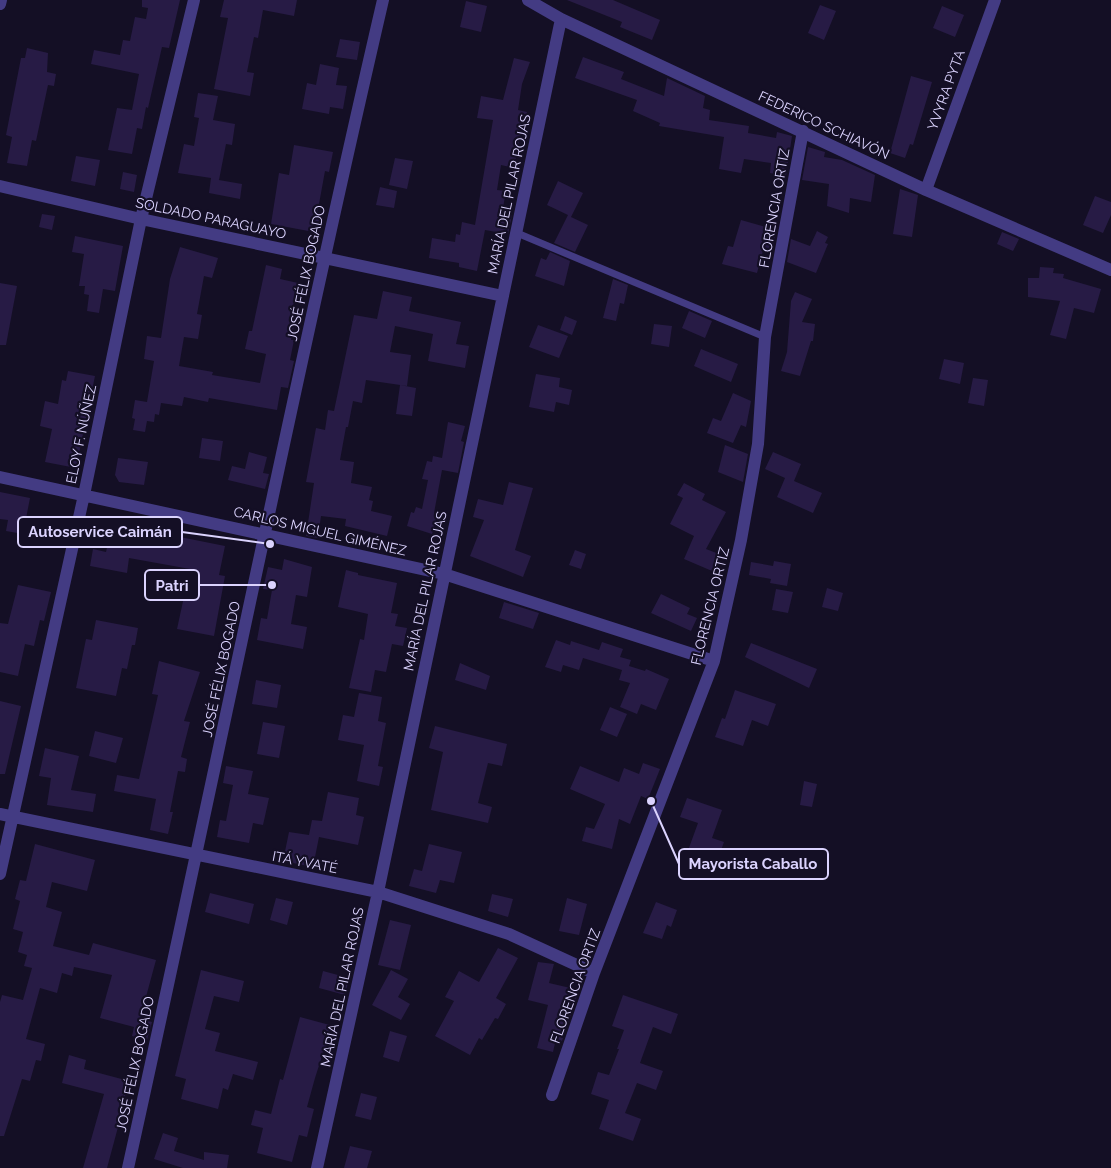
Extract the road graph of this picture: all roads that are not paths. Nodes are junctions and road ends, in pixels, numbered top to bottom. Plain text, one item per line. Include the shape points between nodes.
1 (1, 0) edge
2 (194, 0) edge
3 (383, 0) edge
4 (528, 0) edge
5 (995, 0) edge
6 (0, 4) edge
7 (560, 19) junction
8 (804, 131) junction
9 (0, 186) edge
10 (926, 190) junction
11 (141, 219) junction
12 (516, 233) junction
13 (323, 258) junction
14 (1111, 270) edge
15 (504, 296) junction
16 (765, 337) junction
17 (0, 477) edge
18 (84, 495) junction
19 (266, 534) junction
20 (444, 574) junction
21 (714, 661) junction
22 (6, 815) edge
23 (197, 856) junction
24 (0, 874) edge
25 (378, 892) junction
26 (594, 973) junction
27 (552, 1096) dead end
28 (128, 1168) edge
29 (317, 1168) edge

1 - 6 street
2 - 11 street, ELOY F. NÚÑEZ
3 - 13 street, JOSÉ FÉLIX BOGADO
4 - 7 street, FEDERICO SCHIAVÓN
5 - 10 street, YVYRA PYTA
7 - 8 street, FEDERICO SCHIAVÓN
7 - 12 street, MARÍA DEL PILAR ROJAS
8 - 10 street, FEDERICO SCHIAVÓN
8 - 16 street, FLORENCIA ORTIZ
9 - 11 street, SOLDADO PARAGUAYO
10 - 14 street, FEDERICO SCHIAVÓN
11 - 13 street, SOLDADO PARAGUAYO
11 - 18 street, ELOY F. NÚÑEZ
12 - 15 street, MARÍA DEL PILAR ROJAS
12 - 16 lane
13 - 15 street, SOLDADO PARAGUAYO
13 - 19 street, JOSÉ FÉLIX BOGADO
15 - 20 street, MARÍA DEL PILAR ROJAS
16 - 21 street, FLORENCIA ORTIZ via 758,444
17 - 18 street, CARLOS MIGUEL GIMÉNEZ
18 - 19 street, CARLOS MIGUEL GIMÉNEZ
18 - 22 street, ELOY F. NÚÑEZ
19 - 20 street, CARLOS MIGUEL GIMÉNEZ
19 - 23 street, JOSÉ FÉLIX BOGADO
20 - 21 street, CARLOS MIGUEL GIMÉNEZ
20 - 25 street, MARÍA DEL PILAR ROJAS
21 - 26 street, FLORENCIA ORTIZ
22 - 23 street, ITÁ YVATÉ
22 - 24 street, ELOY F. NÚÑEZ
23 - 25 street, ITÁ YVATÉ
23 - 28 street, JOSÉ FÉLIX BOGADO
25 - 26 street, ITÁ YVATÉ via 509,934
25 - 29 street, MARÍA DEL PILAR ROJAS
26 - 27 street, FLORENCIA ORTIZ

